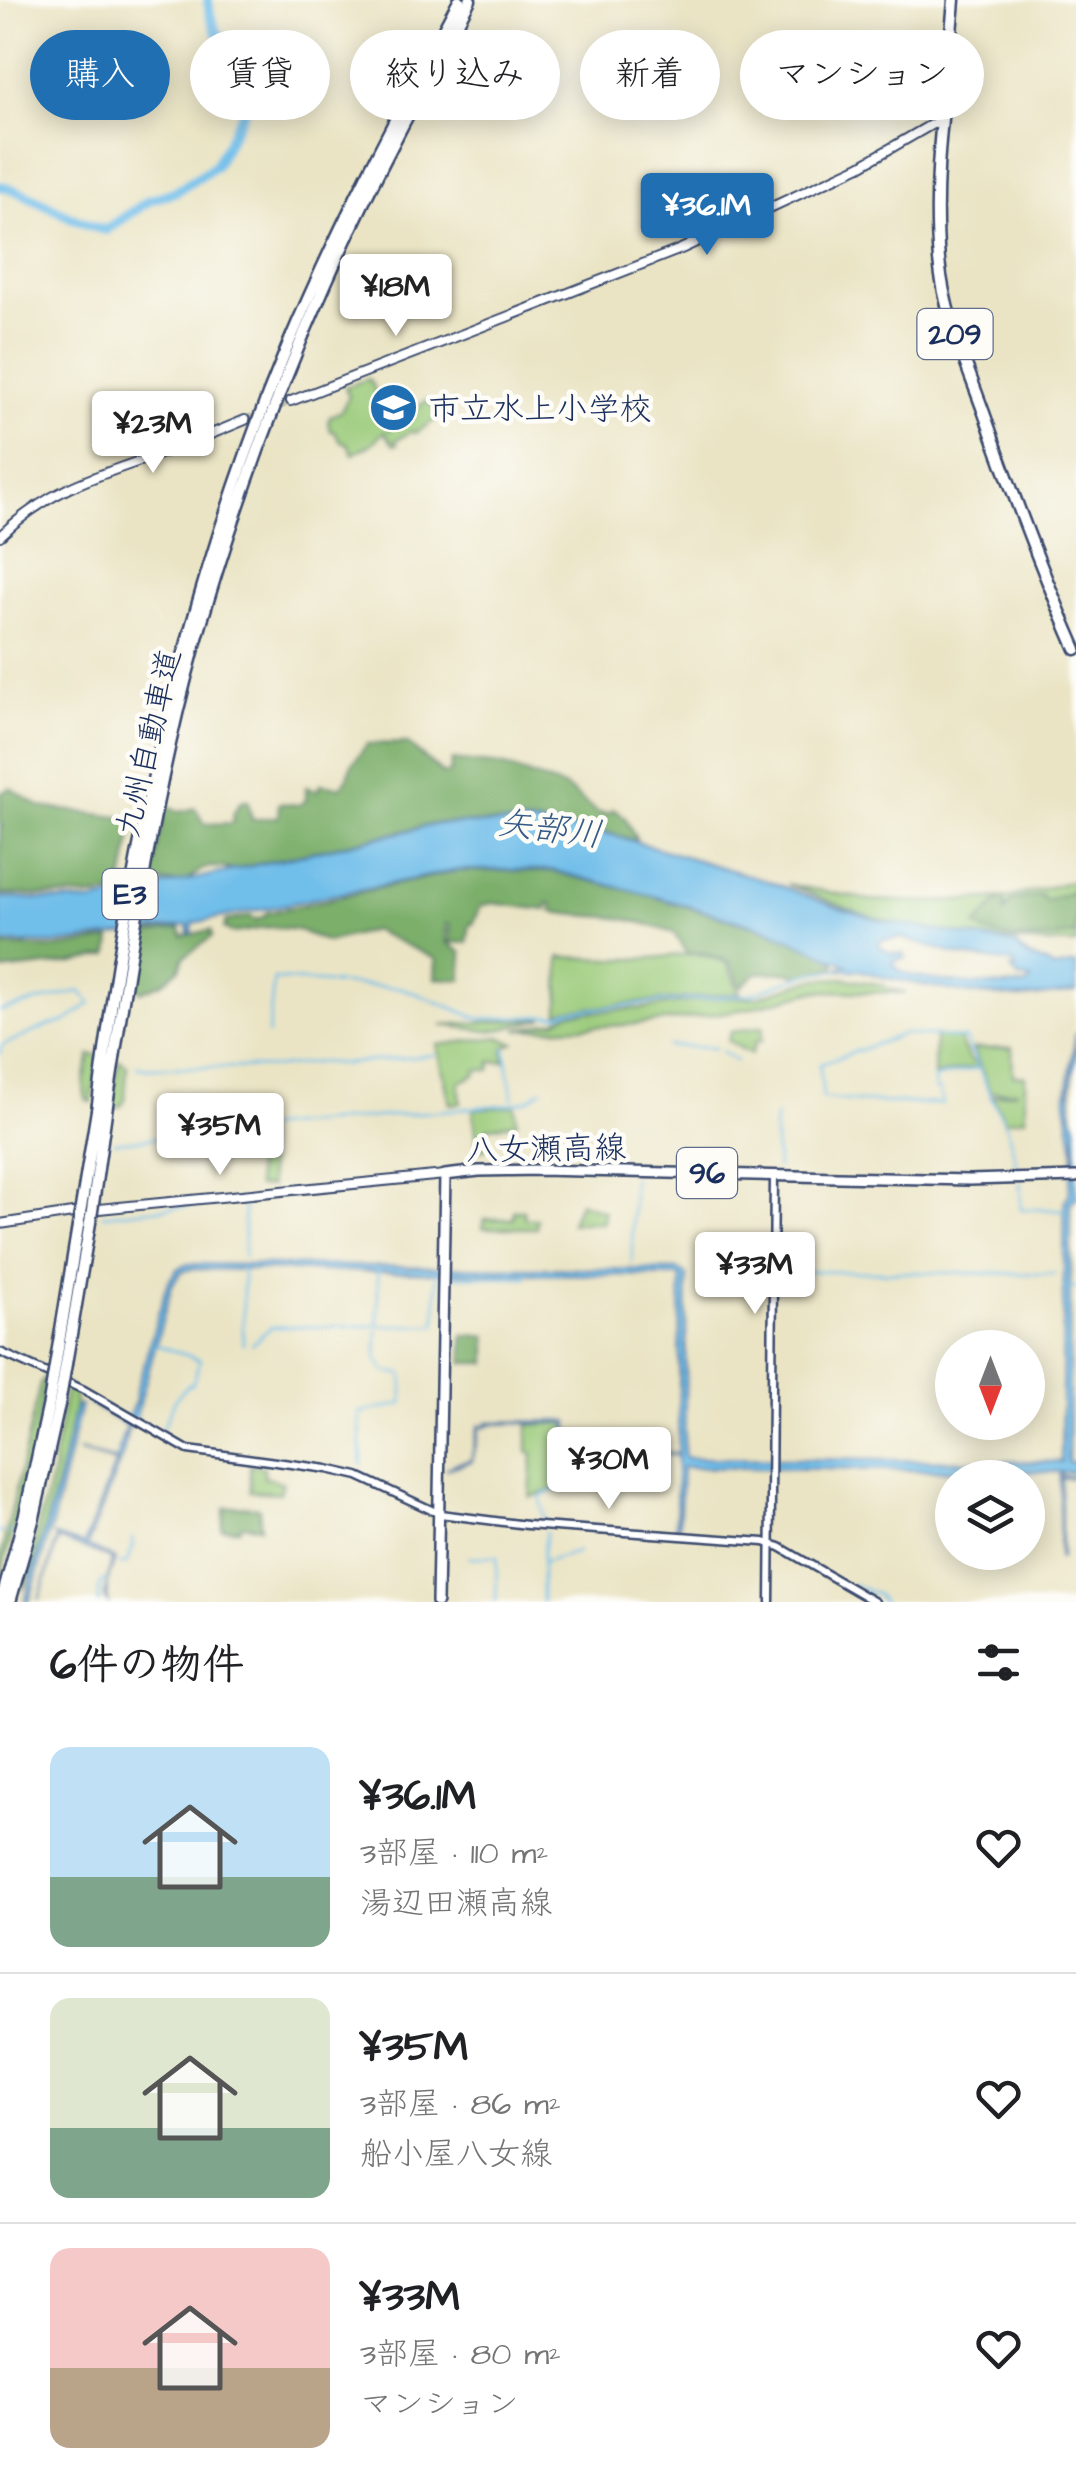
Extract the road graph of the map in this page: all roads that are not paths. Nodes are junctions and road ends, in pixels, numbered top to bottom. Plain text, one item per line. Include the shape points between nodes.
1 (460, 0) edge
2 (470, 0) edge
3 (954, 0) edge
4 (445, 30) edge
5 (452, 30) edge
6 (951, 30) edge
7 (401, 120) edge
8 (942, 120) joint
9 (291, 402) tunnel mouth
10 (245, 420) tunnel mouth
11 (0, 536) edge
12 (1076, 648) edge
13 (444, 1174) junction
14 (774, 1176) junction
15 (1076, 1178) edge
16 (0, 1224) edge
17 (0, 1352) edge
18 (54, 1404) junction
19 (440, 1514) junction
20 (770, 1544) junction
21 (1, 1602) edge
22 (10, 1602) edge
23 (438, 1602) edge
24 (770, 1602) edge
25 (875, 1602) edge

1 - 4 highway, 九州自動車道 / E3
2 - 5 highway, 九州自動車道 / E3
3 - 6 highway, 209
7 - 18 highway, 九州自動車道 / E3, bridge via 345,230 246,472 188,655 108,1068
8 - 9 main road via 860,166 681,248
8 - 12 highway, 209 via 937,230 951,323
10 - 11 main road via 81,481
13 - 14 main road, 八女瀬高線 / 96
13 - 16 main road
13 - 19 main road, 八女瀬高線
14 - 15 main road, 八女瀬高線 / 96
14 - 20 street
17 - 19 street via 69,1382 188,1450 358,1476
18 - 21 highway, 九州自動車道 / E3
18 - 22 highway, 九州自動車道 / E3
19 - 20 street
19 - 23 main road, 八女瀬高線
20 - 24 street
20 - 25 street

